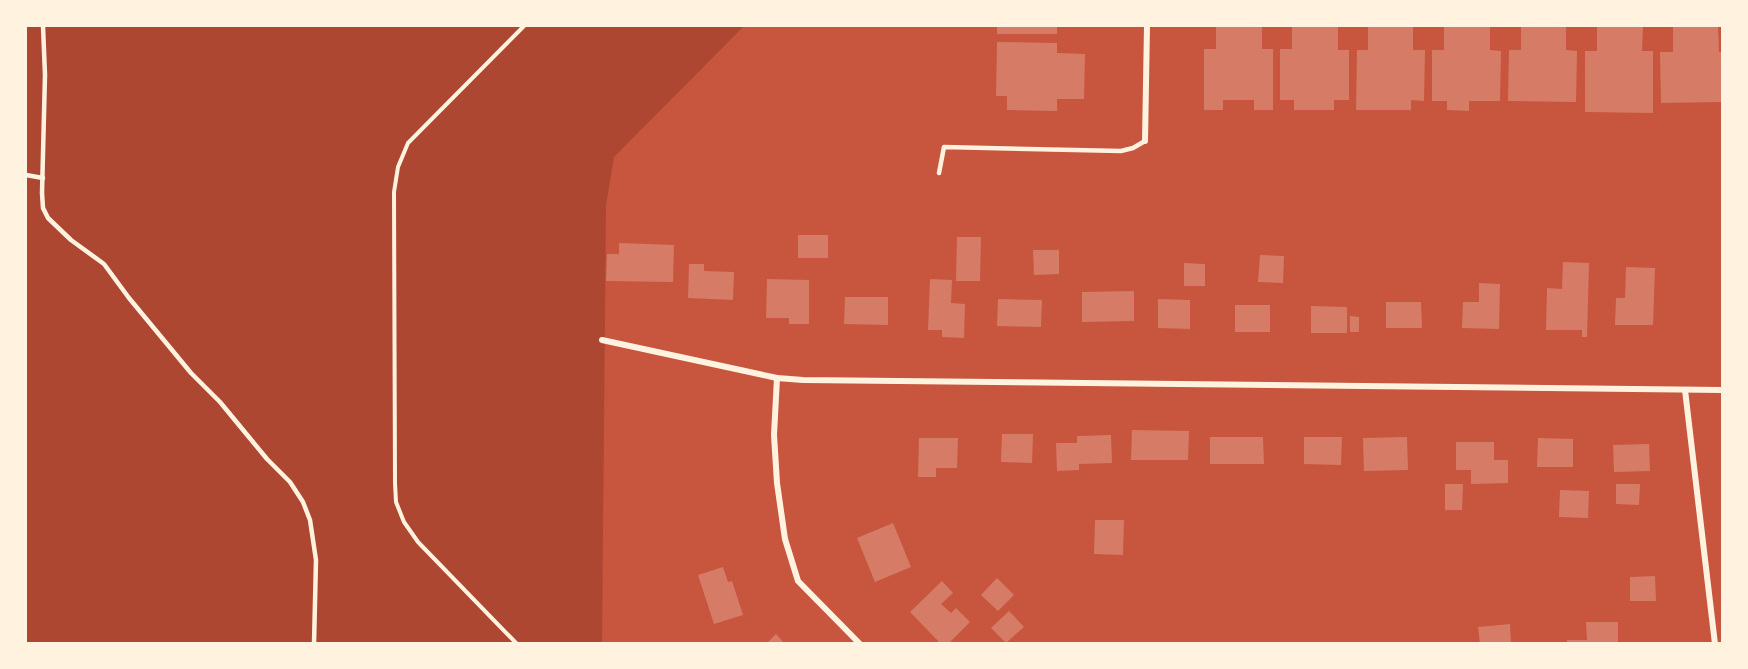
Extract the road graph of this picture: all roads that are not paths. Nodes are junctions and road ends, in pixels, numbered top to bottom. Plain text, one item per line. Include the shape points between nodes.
1 (43, 26) edge
2 (1147, 26) edge
3 (1145, 141) joint
4 (939, 173) dead end
5 (26, 175) edge
6 (43, 178) junction
7 (602, 340) dead end
8 (777, 378) junction
9 (1685, 390) junction
10 (1722, 390) edge
11 (314, 644) edge
12 (860, 644) edge
13 (1714, 644) edge

1 - 6 lane
2 - 3 street
3 - 4 lane via 1121,151 944,147
5 - 6 lane
6 - 11 lane via 43,208 48,218 104,264 191,373 290,482 303,502 310,519 316,560
7 - 8 street
8 - 9 street
8 - 12 street via 777,483 785,539 798,581
9 - 10 street
9 - 13 street

